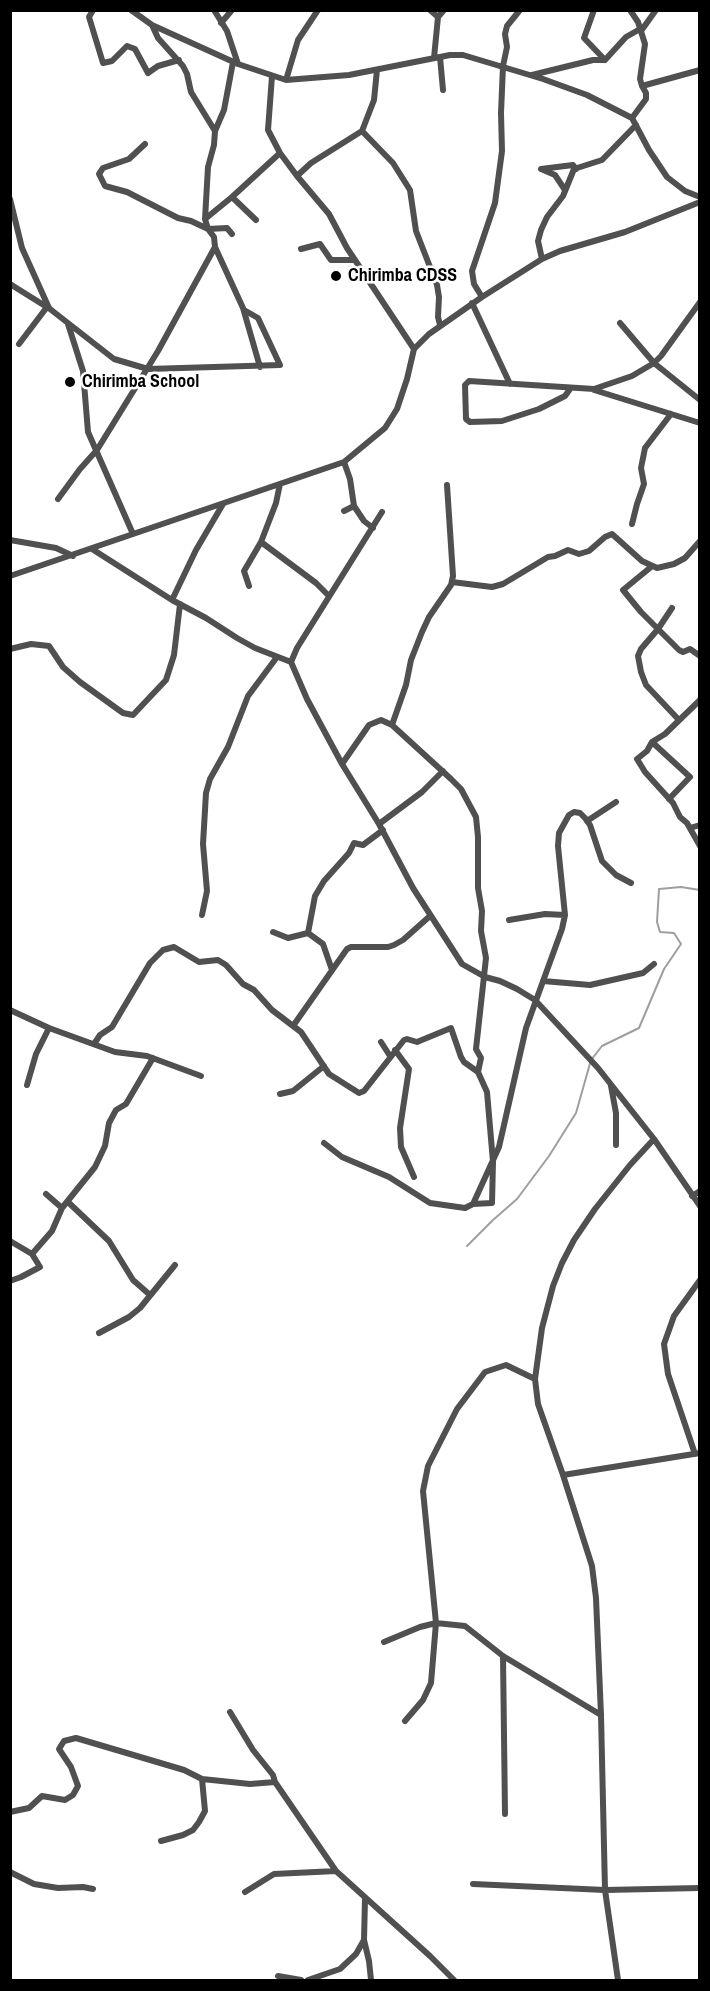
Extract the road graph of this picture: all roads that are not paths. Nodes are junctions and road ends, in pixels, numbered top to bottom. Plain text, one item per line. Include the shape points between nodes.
1 (93, 10) edge
2 (131, 10) edge
3 (213, 10) edge
4 (232, 10) edge
5 (318, 10) edge
6 (430, 10) edge
7 (444, 10) edge
8 (520, 10) edge
9 (594, 10) edge
10 (630, 10) edge
11 (656, 10) edge
12 (438, 17) junction
13 (221, 22) junction
14 (152, 25) junction
15 (640, 30) junction
16 (437, 58) junction
17 (179, 60) junction
18 (605, 60) junction
19 (236, 63) junction
20 (503, 66) junction
21 (377, 70) junction
22 (699, 70) edge
23 (532, 75) junction
24 (272, 76) junction
25 (286, 80) junction
26 (642, 86) junction
27 (443, 90) dead end
28 (632, 118) junction
29 (636, 125) junction
30 (214, 131) junction
31 (362, 131) junction
32 (145, 144) dead end
33 (280, 153) junction
34 (576, 169) junction
35 (297, 176) junction
36 (565, 190) junction
37 (232, 197) junction
38 (699, 197) edge
39 (10, 198) edge
40 (699, 202) edge
41 (205, 219) junction
42 (256, 220) dead end
43 (208, 229) junction
44 (232, 234) dead end
45 (215, 247) junction
46 (301, 249) dead end
47 (542, 259) junction
48 (355, 260) junction
49 (10, 284) edge
50 (482, 297) junction
51 (699, 302) edge
52 (472, 303) junction
53 (49, 308) junction
54 (244, 310) junction
55 (620, 323) dead end
56 (68, 324) junction
57 (440, 325) junction
58 (19, 344) dead end
59 (414, 349) junction
60 (654, 363) junction
61 (260, 367) junction
62 (148, 369) junction
63 (510, 384) junction
64 (570, 389) junction
65 (594, 389) junction
66 (699, 400) edge
67 (671, 414) junction
68 (699, 423) edge
69 (97, 450) junction
70 (344, 462) junction
71 (280, 484) junction
72 (447, 485) dead end
73 (58, 499) dead end
74 (223, 504) junction
75 (354, 506) junction
76 (344, 511) dead end
77 (382, 512) dead end
78 (214, 517) junction
79 (632, 524) dead end
80 (373, 528) junction
81 (133, 534) junction
82 (210, 534) dead end
83 (10, 540) edge
84 (699, 541) edge
85 (261, 542) junction
86 (92, 549) junction
87 (73, 556) junction
88 (651, 567) junction
89 (10, 576) edge
90 (452, 582) junction
91 (249, 585) dead end
92 (329, 596) junction
93 (172, 600) junction
94 (180, 604) junction
95 (672, 608) dead end
96 (658, 629) junction
97 (10, 649) edge
98 (699, 656) edge
99 (277, 657) junction
100 (291, 662) junction
101 (699, 700) edge
102 (679, 720) junction
103 (392, 725) junction
104 (652, 742) junction
105 (342, 764) junction
106 (443, 771) junction
107 (669, 799) junction
108 (616, 802) dead end
109 (587, 820) junction
110 (699, 825) edge
111 (381, 827) junction
112 (690, 828) junction
113 (699, 846) edge
114 (631, 883) dead end
115 (202, 915) dead end
116 (565, 915) junction
117 (430, 916) junction
118 (509, 920) dead end
119 (273, 932) dead end
120 (308, 933) junction
121 (654, 964) dead end
122 (332, 970) junction
123 (485, 977) junction
124 (543, 981) junction
125 (535, 1000) junction
126 (10, 1010) edge
127 (293, 1026) junction
128 (49, 1028) junction
129 (381, 1042) dead end
130 (94, 1044) junction
131 (392, 1053) junction
132 (153, 1058) junction
133 (324, 1066) junction
134 (478, 1072) junction
135 (201, 1076) dead end
136 (27, 1085) dead end
137 (611, 1085) junction
138 (280, 1094) dead end
139 (654, 1139) junction
140 (324, 1143) dead end
141 (616, 1145) dead end
142 (493, 1162) junction
143 (414, 1177) dead end
144 (699, 1191) edge
145 (46, 1194) dead end
146 (692, 1196) junction
147 (68, 1202) junction
148 (473, 1203) junction
149 (699, 1206) edge
150 (62, 1208) junction
151 (10, 1241) edge
152 (32, 1254) junction
153 (175, 1265) dead end
154 (699, 1280) edge
155 (10, 1281) edge
156 (150, 1295) junction
157 (99, 1333) dead end
158 (535, 1379) junction
159 (697, 1453) edge
160 (564, 1475) junction
161 (436, 1623) junction
162 (384, 1642) dead end
163 (503, 1656) junction
164 (230, 1712) dead end
165 (601, 1715) junction
166 (405, 1721) dead end
167 (202, 1779) junction
168 (275, 1782) junction
169 (10, 1812) edge
170 (505, 1814) dead end
171 (161, 1841) dead end
172 (336, 1871) junction
173 (10, 1872) edge
174 (473, 1884) dead end
175 (699, 1888) edge
176 (93, 1889) dead end
177 (605, 1890) junction
178 (244, 1892) dead end
179 (365, 1899) junction
180 (364, 1940) junction
181 (278, 1976) dead end
182 (301, 1980) edge
183 (308, 1980) edge
184 (371, 1980) edge
185 (454, 1980) edge
186 (618, 1980) edge

1 - 17 street via 89,17 103,63 112,62 127,46 135,49 148,73
2 - 14 street
3 - 13 street
4 - 13 street
5 - 25 street via 298,40
6 - 12 street
7 - 12 street
8 - 20 street via 507,26
9 - 18 street via 584,38
10 - 15 street
11 - 15 street
12 - 16 street
13 - 19 street via 232,42
14 - 17 street via 158,38
14 - 19 street
15 - 18 street via 626,37
15 - 26 street via 645,44
16 - 20 street via 463,56
16 - 21 street
16 - 27 street
17 - 30 street via 188,74 191,92
18 - 23 street
19 - 24 street
19 - 30 street
20 - 23 street
20 - 50 street via 502,151 495,203 472,271
21 - 25 street
21 - 31 street via 374,100
22 - 26 street
23 - 28 street via 587,95
24 - 25 street
24 - 33 street via 267,127
26 - 28 street via 646,99
28 - 29 street
29 - 34 street via 602,160
29 - 38 street via 667,177
30 - 41 street
31 - 35 street
31 - 57 street via 393,163 410,190 416,231 437,285
32 - 43 street via 129,159 103,168 99,174 105,186 128,192
33 - 35 street
33 - 37 street
34 - 36 street
34 - 36 street via 573,165 541,169 555,175
35 - 48 street via 329,214
36 - 47 street via 541,230 538,241
37 - 41 street
37 - 42 street
39 - 53 street via 22,248
40 - 47 street
41 - 43 street
43 - 44 street via 227,228
43 - 45 street
45 - 54 street
45 - 62 street
46 - 48 street via 320,244 331,260
47 - 50 street
48 - 59 street
49 - 53 street
50 - 52 street
51 - 60 street
52 - 57 street
52 - 63 street
53 - 56 street
53 - 58 street
54 - 61 street
54 - 61 street via 258,318 280,365
55 - 60 street
56 - 62 street via 114,360
56 - 69 street via 83,371 86,422
57 - 59 street
59 - 70 street via 397,409 385,428
60 - 65 street via 632,376
60 - 66 street
61 - 62 street
62 - 69 street
63 - 64 street
63 - 64 street via 466,382 467,421 502,421 523,415 558,400
64 - 65 street
65 - 67 street
67 - 68 street
67 - 79 street via 645,448 641,468 644,484
69 - 73 street
69 - 81 street
70 - 71 street
70 - 75 street
71 - 74 street
71 - 85 street
72 - 90 street
74 - 78 street
74 - 81 street
75 - 76 street
75 - 80 street
77 - 80 street
78 - 82 street
78 - 93 street
80 - 92 street
81 - 86 street
83 - 87 street via 56,548
84 - 88 street via 685,558 666,567
85 - 91 street via 244,571
85 - 92 street
86 - 87 street
86 - 93 street
87 - 89 street
88 - 90 street via 612,534 589,551 579,554 568,550 548,557 492,588
88 - 96 street via 623,590
90 - 103 street via 422,632
92 - 100 street
93 - 94 street
94 - 97 street via 174,655 166,680 132,716 123,714 80,682 63,667 49,646 31,644
94 - 99 street
95 - 96 street
96 - 98 street via 681,651 690,649
96 - 102 street via 639,653 641,672 646,685
99 - 100 street
99 - 115 street via 248,696 228,747 210,779 203,844 207,891
100 - 105 street
101 - 102 street
102 - 104 street
103 - 105 street via 381,720 369,725
103 - 106 street
104 - 107 street via 637,759
104 - 107 street via 690,777
105 - 111 street
106 - 111 street
106 - 123 street via 461,789 476,817
107 - 112 street
108 - 109 street
109 - 114 street via 602,861
109 - 116 street via 574,812 559,833
110 - 112 street
111 - 117 street
111 - 120 street via 363,845 354,843 324,881 315,896
112 - 113 street
116 - 118 street
116 - 124 street
117 - 122 street via 394,945 347,949
117 - 123 street via 462,964
119 - 120 street via 288,938
120 - 122 street via 323,944
121 - 124 street via 643,974 590,985
122 - 127 street
123 - 125 street
123 - 134 street via 476,1048 480,1059
124 - 125 street
125 - 137 street
125 - 142 street
126 - 128 street
127 - 130 street via 226,965 218,960 199,962 174,947 158,954 150,963 112,1027
127 - 133 street via 306,1037
128 - 130 street
128 - 136 street
129 - 131 street
130 - 132 street
131 - 133 street via 362,1093 332,1077
131 - 134 street via 404,1040 417,1042 451,1028 464,1062
131 - 143 street via 409,1069 400,1128 401,1147
132 - 135 street
132 - 147 street via 126,1104 114,1114 95,1167
133 - 138 street via 293,1091
134 - 142 street via 487,1092
137 - 139 street
137 - 141 street
139 - 146 street
139 - 158 street via 595,1209 562,1263 542,1328
140 - 148 street via 342,1157 389,1177 434,1205 465,1208
142 - 148 street
142 - 148 street via 492,1203
144 - 146 street
145 - 150 street
146 - 149 street
147 - 150 street
147 - 156 street via 109,1241 133,1280
150 - 152 street via 52,1231
151 - 152 street
152 - 155 street via 40,1267
153 - 156 street
154 - 159 street via 674,1316 664,1344 668,1374
156 - 157 street via 129,1317
158 - 160 street via 538,1404
158 - 161 street via 506,1365 485,1372 457,1409 428,1466 423,1504
159 - 160 street
160 - 165 street via 592,1566
161 - 162 street
161 - 163 street via 465,1626
161 - 166 street via 431,1683
163 - 165 street
163 - 170 street
164 - 168 street
165 - 177 street
167 - 168 street via 250,1784
167 - 169 street via 184,1770 80,1738 72,1739 64,1741 59,1749 78,1786 73,1795 64,1800 42,1796 29,1808
167 - 171 street via 205,1811 199,1822 183,1835
168 - 172 street
172 - 178 street via 274,1874
172 - 179 street
173 - 176 street via 34,1884
174 - 177 street
175 - 177 street
177 - 186 street
179 - 180 street
179 - 185 street
180 - 183 street via 340,1970
180 - 184 street
181 - 182 street

